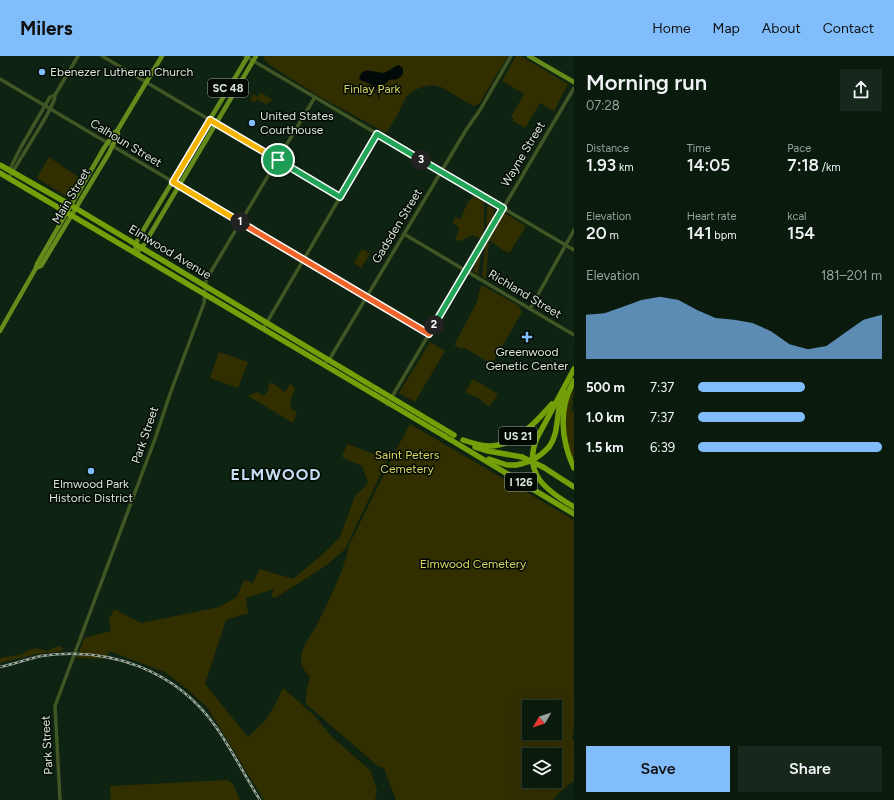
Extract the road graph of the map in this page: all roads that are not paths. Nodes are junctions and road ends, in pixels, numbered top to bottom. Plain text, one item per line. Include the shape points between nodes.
1 (78, 56) edge
2 (102, 56) edge
3 (162, 56) edge
4 (247, 56) edge
5 (256, 56) edge
6 (511, 56) edge
7 (529, 56) edge
8 (253, 61) junction
9 (0, 80) edge
10 (147, 82) junction
11 (574, 82) edge
12 (574, 88) edge
13 (55, 95) junction
14 (315, 97) junction
15 (44, 106) junction
16 (49, 109) junction
17 (210, 120) junction
18 (216, 123) junction
19 (377, 134) junction
20 (109, 145) junction
21 (278, 160) junction
22 (0, 164) edge
23 (11, 171) junction
24 (441, 171) junction
25 (0, 173) edge
26 (8, 178) junction
27 (173, 182) junction
28 (179, 186) junction
29 (340, 197) junction
30 (73, 207) junction
31 (503, 208) junction
32 (68, 214) junction
33 (241, 223) junction
34 (574, 230) edge
35 (404, 234) junction
36 (136, 244) junction
37 (565, 244) junction
38 (142, 248) junction
39 (574, 250) edge
40 (134, 253) junction
41 (303, 260) junction
42 (466, 271) junction
43 (205, 286) junction
44 (205, 295) junction
45 (366, 297) junction
46 (530, 309) junction
47 (266, 322) junction
48 (262, 329) junction
49 (0, 331) edge
50 (429, 334) junction
51 (574, 335) edge
52 (329, 360) junction
53 (323, 364) junction
54 (574, 370) edge
55 (573, 382) edge
56 (376, 392) junction
57 (393, 395) tunnel mouth
58 (560, 395) junction
59 (453, 438) junction
60 (463, 440) junction
61 (469, 450) junction
62 (574, 468) edge
63 (574, 487) edge
64 (574, 507) edge
65 (574, 514) edge
66 (60, 800) edge

1 - 13 street
2 - 10 street
3 - 10 main road, Main Street
4 - 8 street
4 - 17 main road, SC 48
5 - 8 main road, SC 48
6 - 24 street, Gadsden Street
7 - 11 main road
8 - 14 street
8 - 18 main road, SC 48
9 - 15 street, Calhoun Street
10 - 17 street
10 - 20 main road, Main Street
12 - 31 street, Wayne Street
13 - 15 street via 50,97
13 - 16 street
14 - 19 street
14 - 21 street, Park Street
15 - 16 street, Calhoun Street
15 - 23 street
16 - 20 street, Calhoun Street
16 - 23 street
17 - 18 street
17 - 27 main road, SC 48
18 - 21 street
18 - 28 main road, SC 48
19 - 24 street
19 - 29 street
20 - 27 street, Calhoun Street
20 - 30 main road, Main Street
21 - 29 street
21 - 33 street, Park Street
22 - 23 highway, Elmwood Avenue
23 - 26 street
23 - 30 highway, Elmwood Avenue
24 - 31 street
24 - 35 street, Gadsden Street
25 - 26 highway, Elmwood Avenue
26 - 32 highway, Elmwood Avenue
27 - 28 street, Calhoun Street
27 - 36 main road, SC 48
28 - 33 street, Calhoun Street
28 - 38 main road, SC 48
29 - 41 street
30 - 32 main road, Main Street
30 - 36 highway, Elmwood Avenue
31 - 37 street
31 - 42 street, Wayne Street
32 - 40 highway, Elmwood Avenue
32 - 49 main road, Main Street
33 - 41 street, Calhoun Street
33 - 43 street, Park Street via 206,280
34 - 37 street
35 - 42 street, Richland Street
35 - 45 street, Gadsden Street
36 - 38 highway, Elmwood Avenue
36 - 40 main road, SC 48
37 - 39 street
37 - 46 street
38 - 40 main road, SC 48
38 - 43 highway, Elmwood Avenue
40 - 44 highway, Elmwood Avenue
41 - 45 street, Calhoun Street
41 - 47 street
42 - 46 street, Richland Street
42 - 50 street, Wayne Street
43 - 44 street, Park Street
43 - 47 highway, Elmwood Avenue
44 - 48 highway, Elmwood Avenue
44 - 66 street, Park Street via 153,446 55,706
45 - 50 street, Calhoun Street
45 - 52 street, Gadsden Street
46 - 51 street, Richland Street
47 - 48 street
47 - 52 highway, Elmwood Avenue
48 - 53 highway, Elmwood Avenue
50 - 57 street, Wayne Street
52 - 53 street, Gadsden Street
52 - 56 highway, I 126
53 - 56 highway, I 126
54 - 58 highway, US 21
55 - 61 highway, US 21, bridge via 558,409 556,432 549,447 531,462 507,464
55 - 62 highway via 564,404 563,420 566,446
56 - 59 highway, I 126, bridge
58 - 60 highway, US 21 via 512,441 491,446
58 - 64 highway via 534,445 532,463 543,486
59 - 60 highway, I 126
59 - 61 highway, I 126
60 - 63 highway, I 126, bridge via 488,451 522,456
61 - 65 highway, I 126

